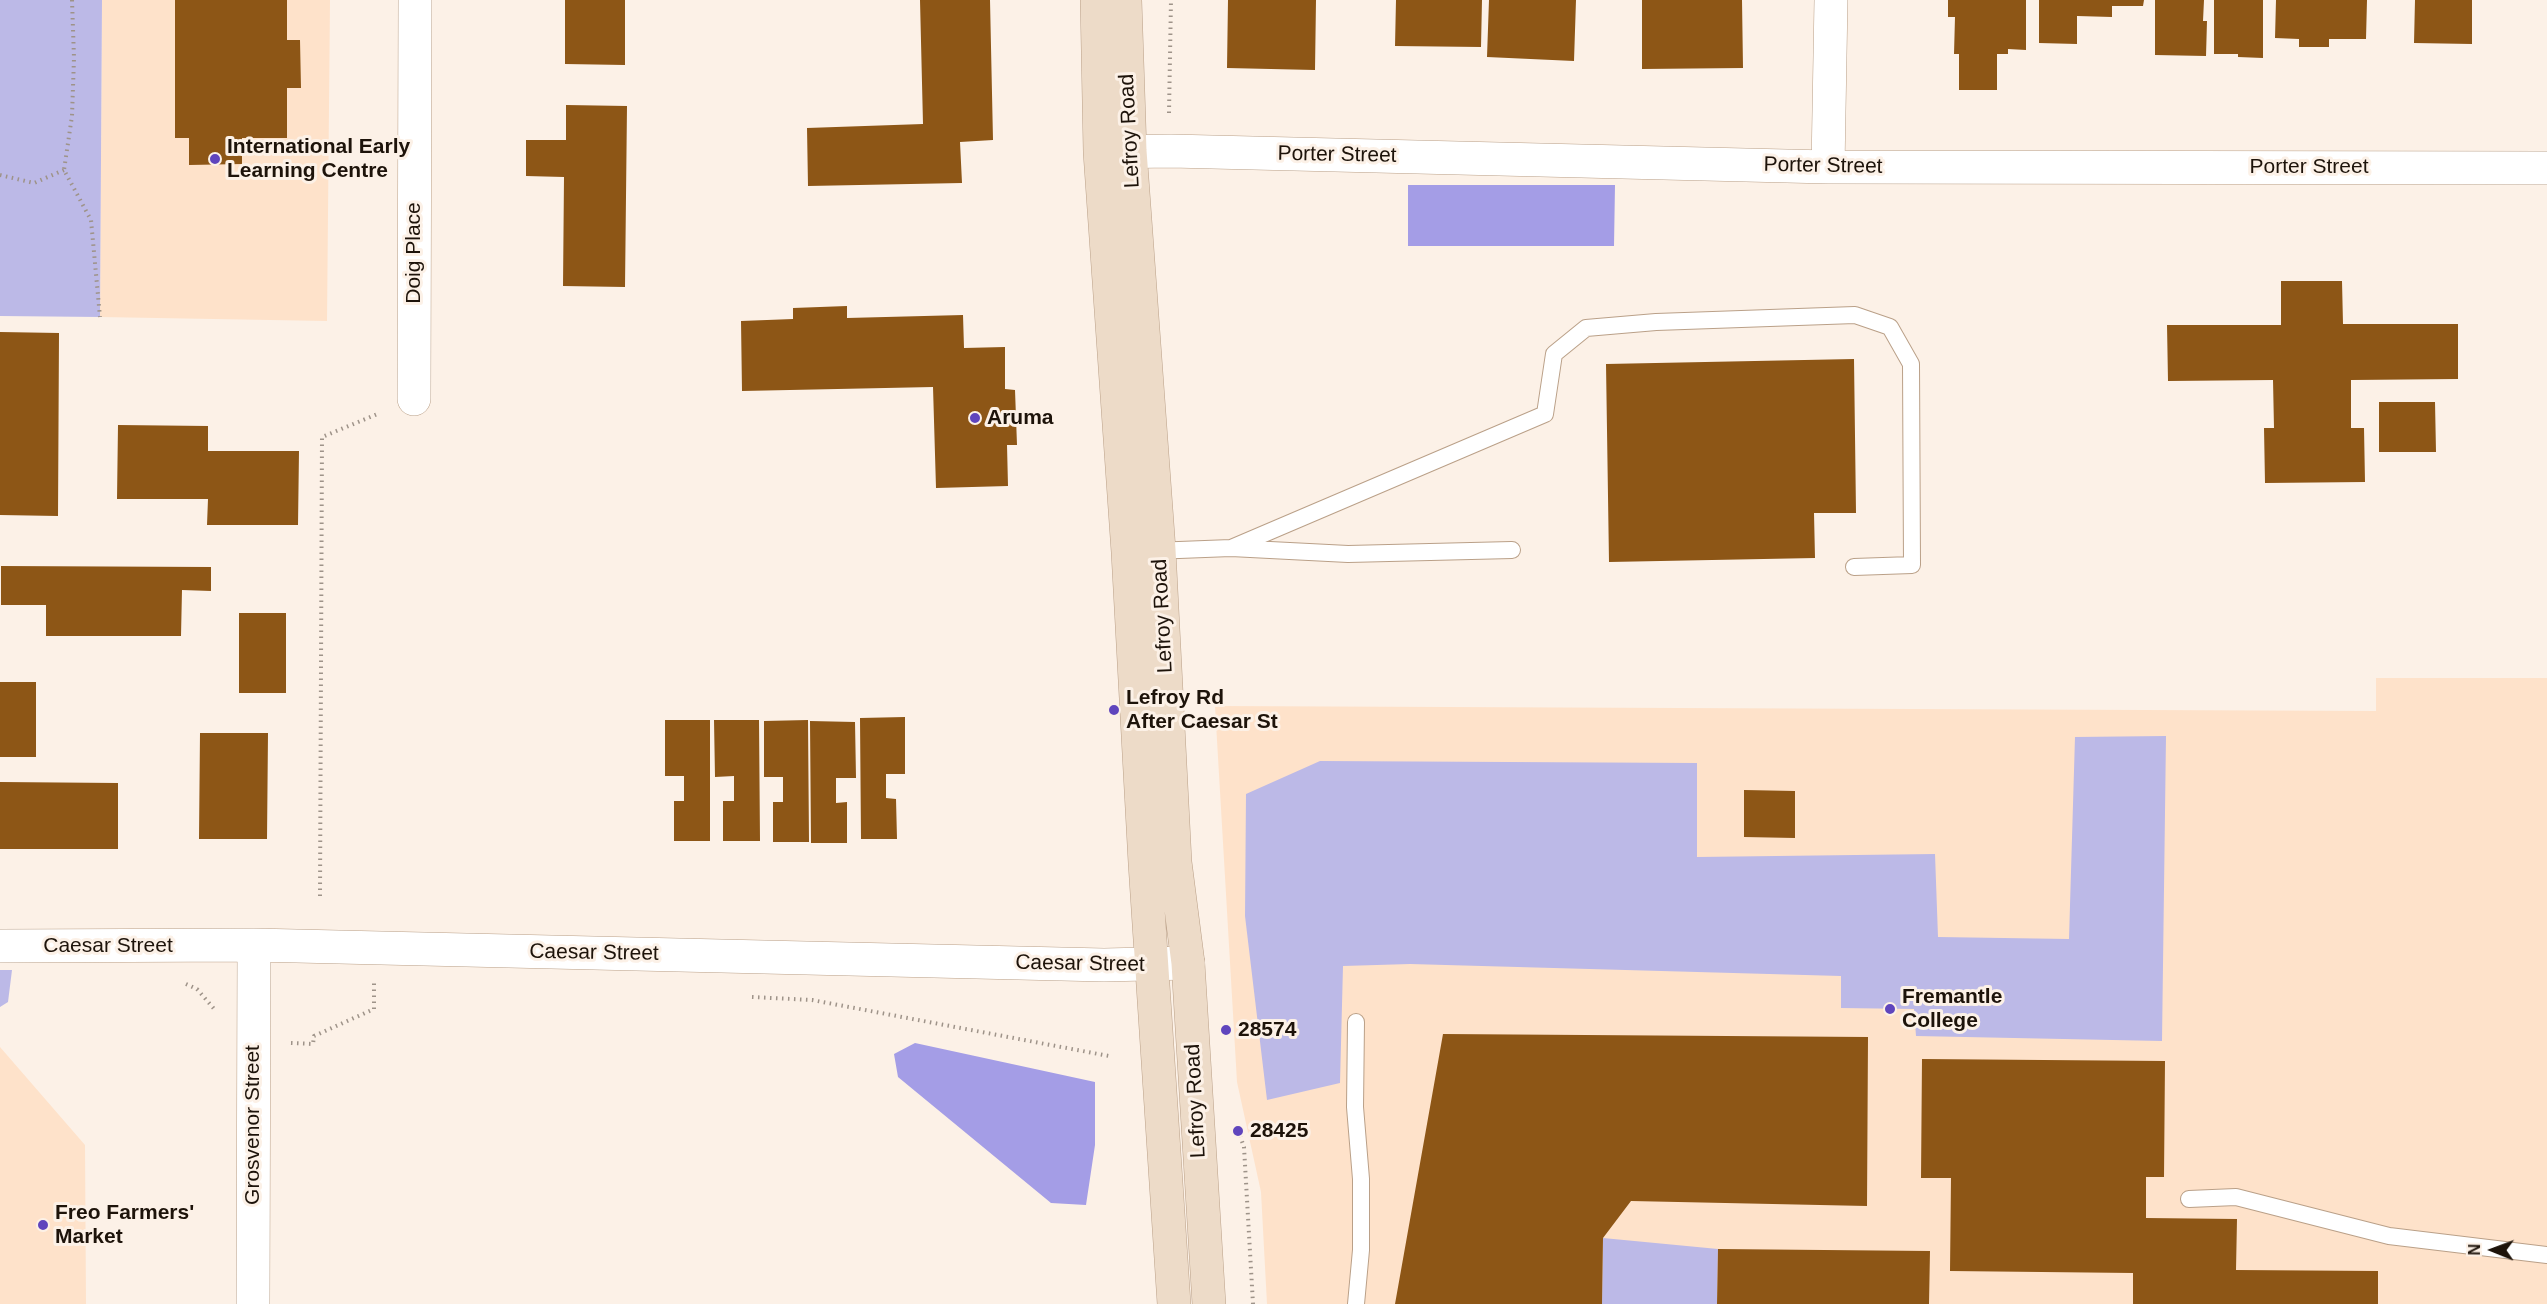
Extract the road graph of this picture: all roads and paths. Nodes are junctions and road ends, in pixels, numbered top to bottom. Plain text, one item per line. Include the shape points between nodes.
1 (72, 0) edge
2 (415, 0) edge
3 (1097, 0) edge
4 (1125, 0) edge
5 (1831, 0) edge
6 (1115, 152) junction
7 (1828, 167) junction
8 (2547, 168) edge
9 (64, 170) junction
10 (0, 175) edge
11 (100, 317) dead end
12 (414, 399) joint
13 (1231, 548) junction
14 (1512, 550) dead end
15 (1144, 551) junction
16 (1854, 567) dead end
17 (320, 896) dead end
18 (254, 945) junction
19 (0, 946) edge
20 (1188, 963) junction
21 (1153, 965) junction
22 (374, 976) dead end
23 (177, 980) dead end
24 (742, 997) dead end
25 (1356, 1022) dead end
26 (253, 1041) junction
27 (1109, 1056) dead end
28 (2189, 1199) dead end
29 (2547, 1255) edge
30 (253, 1304) edge
31 (1174, 1304) edge
32 (1209, 1304) edge
33 (1356, 1304) edge

1 - 9 path via 72,116
2 - 12 street, Doig Place
3 - 6 street, Lefroy Road
4 - 6 street, Lefroy Road
5 - 7 street
6 - 7 street, Porter Street
6 - 15 street, Lefroy Road
7 - 8 street, Porter Street
9 - 10 path via 34,183
9 - 11 path via 91,220
12 - 17 path via 322,437
13 - 14 lane via 1348,554
13 - 15 lane
13 - 16 lane via 1545,414 1554,354 1586,328 1855,315 1890,327 1911,364 1912,565
15 - 20 street, Lefroy Road
15 - 21 street, Lefroy Road
18 - 19 street, Caesar Street
18 - 21 street, Caesar Street
18 - 26 street, Grosvenor Street
20 - 21 street, Caesar Street
20 - 32 street, Lefroy Road
21 - 31 street, Lefroy Road
22 - 26 path via 374,1009 314,1036 313,1044
23 - 26 path via 197,989 208,1000 228,1039
24 - 27 path via 812,1000
25 - 33 lane via 1361,1250
26 - 30 street, Grosvenor Street
28 - 29 lane via 2236,1197 2389,1236

